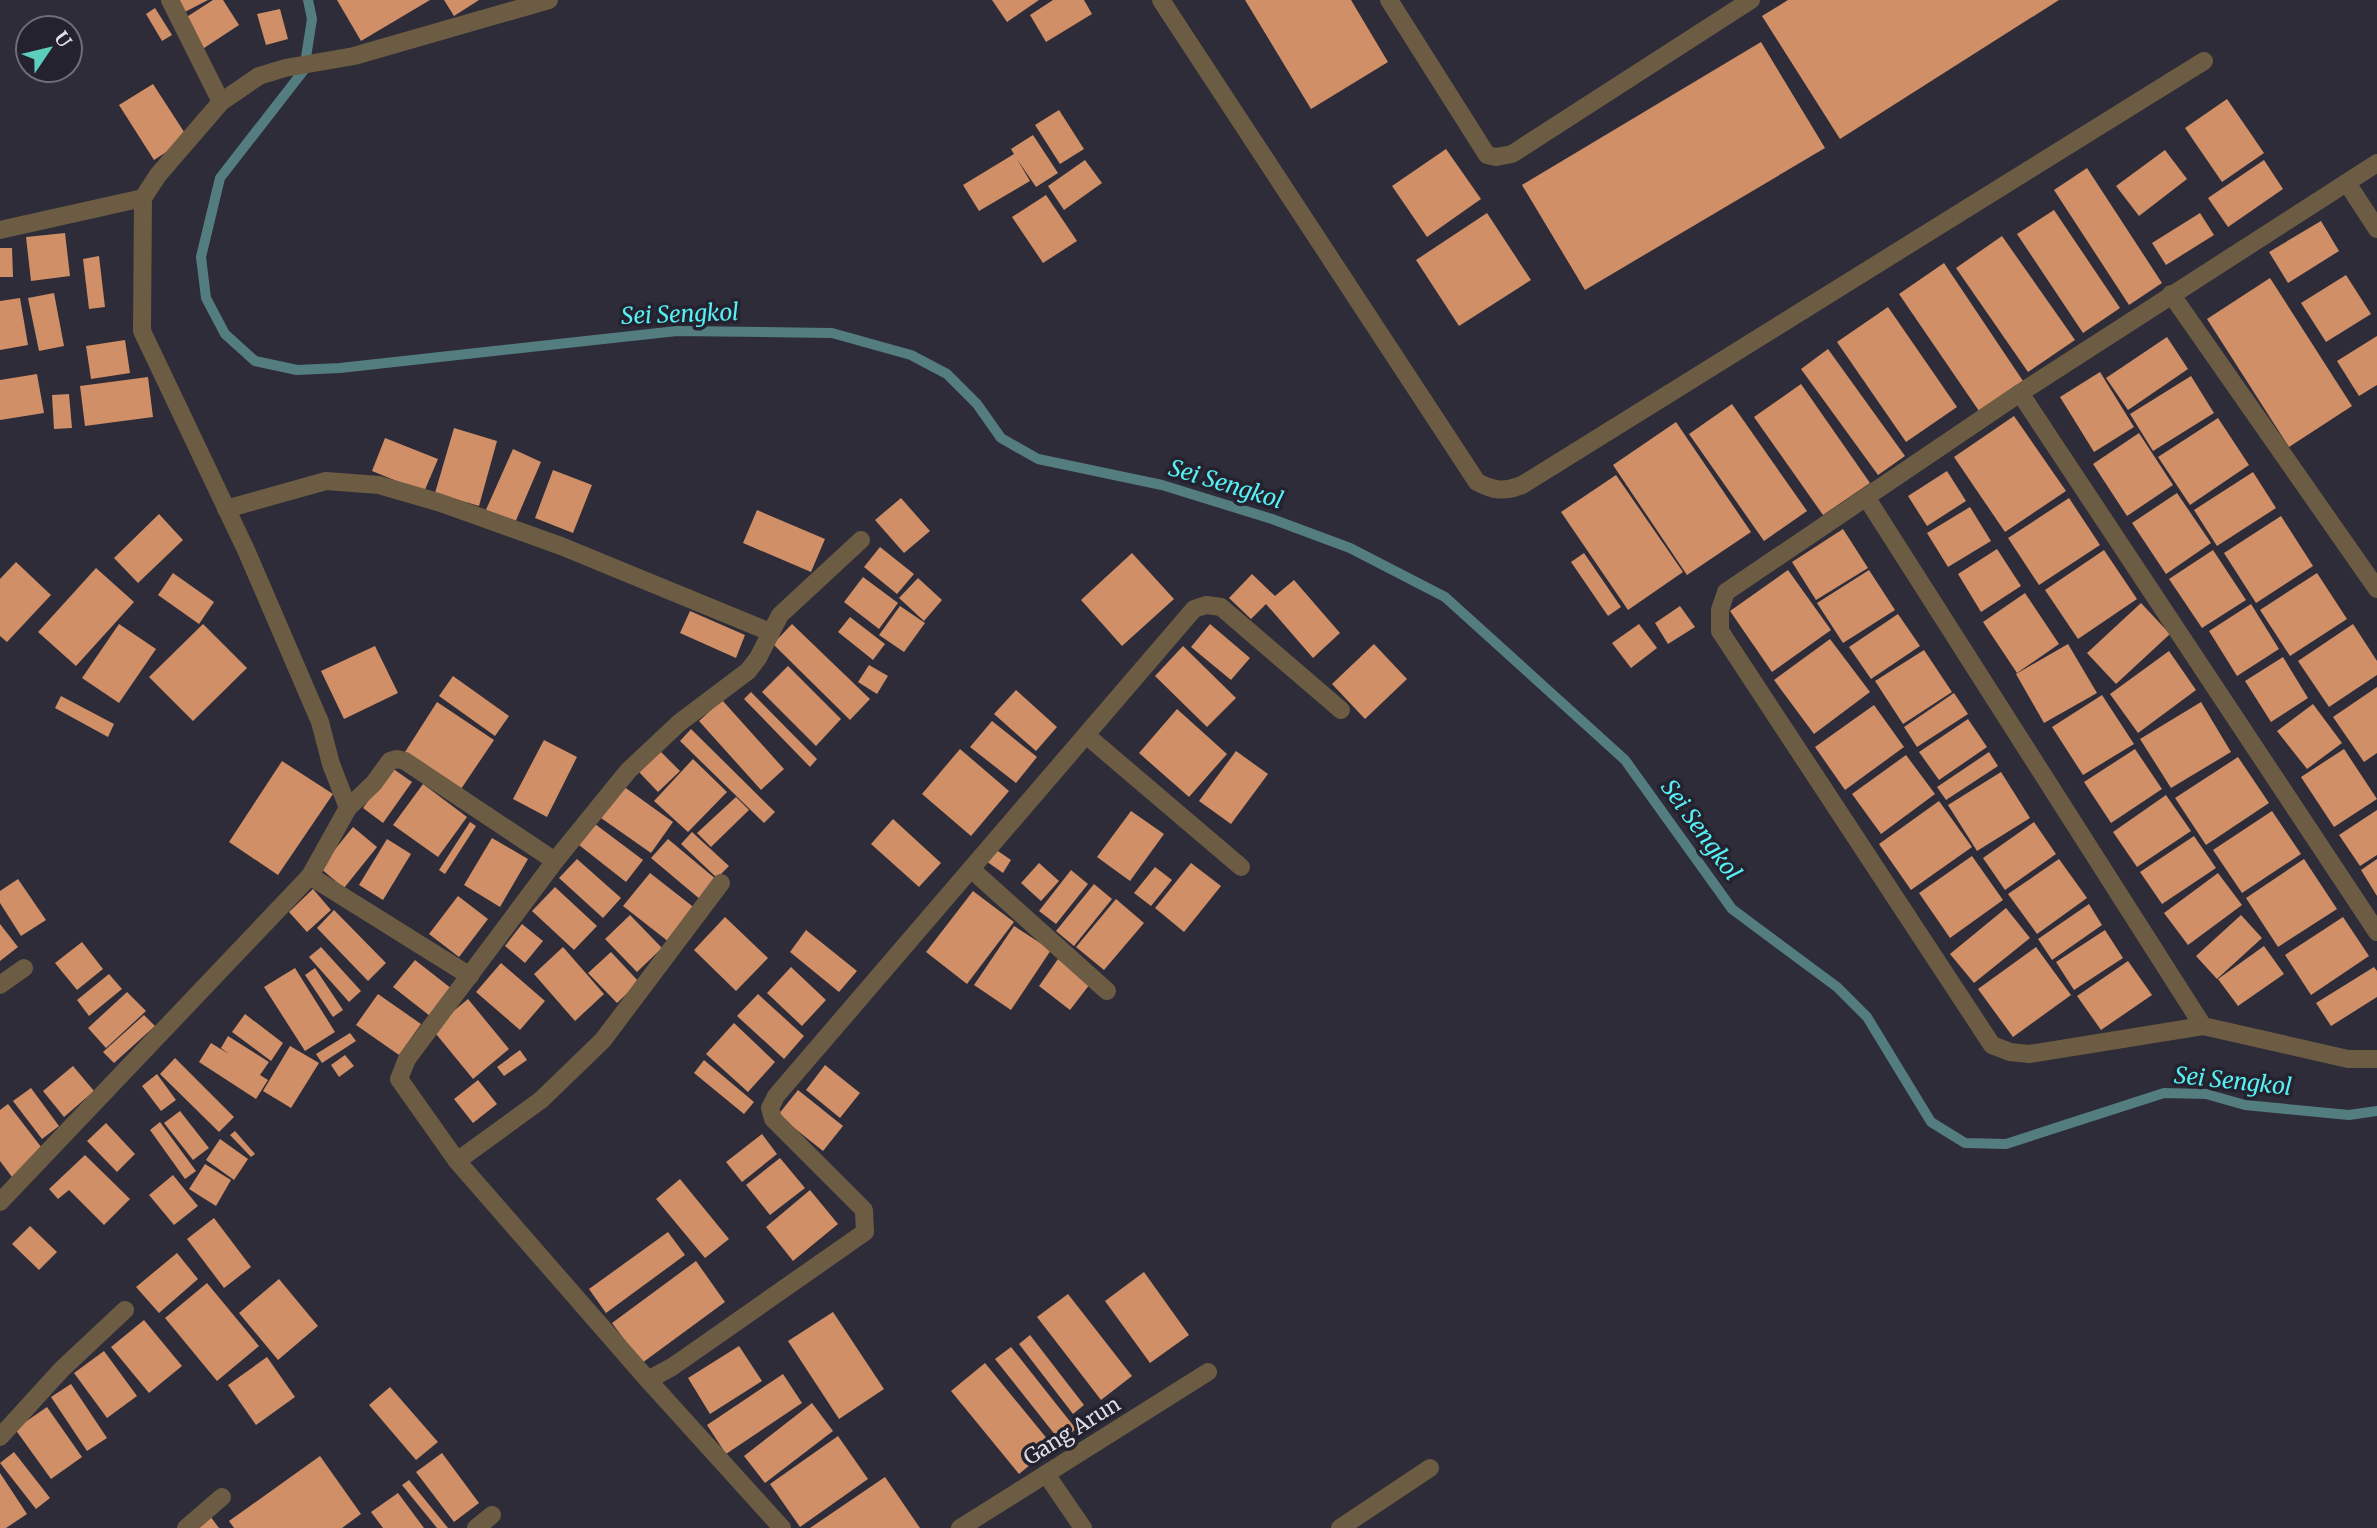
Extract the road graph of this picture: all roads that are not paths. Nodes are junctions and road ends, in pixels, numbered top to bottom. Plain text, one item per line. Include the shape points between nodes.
1 (170, 0) edge
2 (549, 0) edge
3 (1161, 0) edge
4 (1389, 0) edge
5 (1751, 0) edge
6 (2204, 61) dead end
7 (221, 102) junction
8 (2377, 163) edge
9 (2347, 183) junction
10 (143, 198) junction
11 (2377, 229) edge
12 (0, 230) edge
13 (2171, 295) junction
14 (2020, 393) junction
15 (1866, 497) junction
16 (226, 509) junction
17 (861, 540) dead end
18 (2377, 589) edge
19 (769, 632) junction
20 (1341, 710) dead end
21 (1086, 735) junction
22 (348, 808) junction
23 (555, 861) junction
24 (1241, 867) dead end
25 (971, 869) junction
26 (310, 876) junction
27 (721, 883) dead end
28 (2375, 927) edge
29 (24, 968) dead end
30 (470, 976) junction
31 (0, 985) edge
32 (1107, 992) dead end
33 (2203, 1026) junction
34 (2377, 1059) edge
35 (457, 1161) junction
36 (0, 1202) edge
37 (125, 1310) dead end
38 (1208, 1372) dead end
39 (648, 1380) junction
40 (0, 1437) edge
41 (1430, 1468) dead end
42 (1046, 1474) junction
43 (222, 1497) dead end
44 (492, 1515) dead end
45 (186, 1528) edge
46 (476, 1528) edge
47 (782, 1528) edge
48 (960, 1528) edge
49 (1083, 1528) edge
50 (1339, 1528) edge

1 - 7 street
2 - 7 street via 354,56 259,76
3 - 6 street via 1477,482 1507,491
4 - 5 street via 1487,155 1496,157 1512,155
7 - 10 street
8 - 9 street
9 - 11 street
9 - 13 street
10 - 12 street
10 - 16 street via 142,331
13 - 14 street
13 - 18 street
14 - 15 street
14 - 28 street
15 - 33 street
15 - 33 street via 1726,592 1720,631 1992,1045 2029,1054
16 - 19 street via 326,481 379,485 561,546
16 - 22 street via 320,722
17 - 19 street via 780,615
19 - 23 street via 748,671 679,723 628,771
20 - 21 street via 1221,607 1206,605 1194,609
21 - 24 street
21 - 25 street
22 - 23 street via 390,761 405,761
22 - 26 street
23 - 30 street
25 - 32 street
25 - 39 street via 770,1108 773,1119 864,1210 865,1232
26 - 30 street
26 - 36 street
27 - 35 street via 603,1040 541,1100
29 - 31 street
30 - 35 street via 407,1059 399,1079
33 - 34 street via 2348,1059
35 - 39 street
37 - 40 street via 62,1369
38 - 42 street, Gang Arun
39 - 47 street
41 - 50 street
42 - 48 street, Gang Arun
42 - 49 street
43 - 45 street
44 - 46 street

